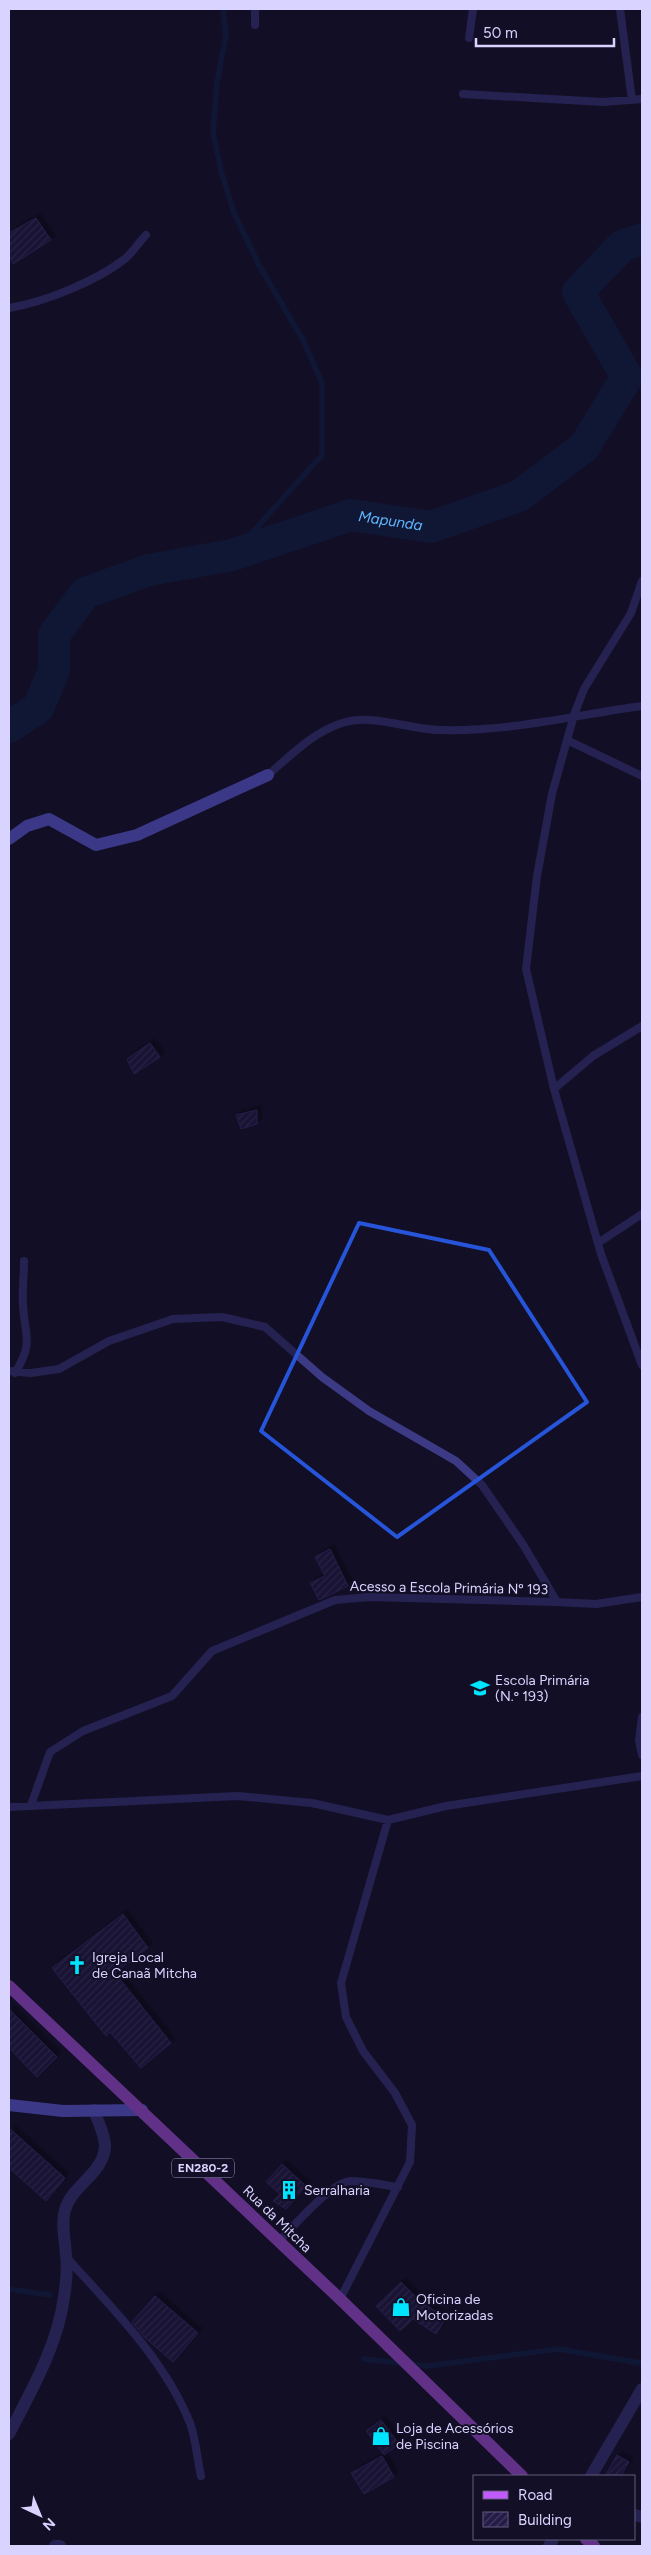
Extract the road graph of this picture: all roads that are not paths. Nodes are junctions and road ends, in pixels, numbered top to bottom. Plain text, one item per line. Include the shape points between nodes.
1 (255, 9) edge
2 (473, 9) edge
3 (620, 9) edge
4 (255, 25) dead end
5 (469, 38) dead end
6 (463, 94) dead end
7 (642, 99) edge
8 (632, 100) junction
9 (146, 235) dead end
10 (9, 308) edge
11 (642, 581) edge
12 (642, 706) edge
13 (574, 715) junction
14 (567, 740) junction
15 (268, 775) joint
16 (642, 776) edge
17 (9, 839) edge
18 (642, 1026) edge
19 (554, 1089) junction
20 (642, 1214) edge
21 (598, 1243) junction
22 (24, 1261) dead end
23 (642, 1365) edge
24 (12, 1372) edge
25 (642, 1597) edge
26 (557, 1602) junction
27 (642, 1717) edge
28 (642, 1755) edge
29 (642, 1776) edge
30 (31, 1806) junction
31 (9, 1807) edge
32 (388, 1820) junction
33 (9, 1986) edge
34 (9, 2105) edge
35 (94, 2110) junction
36 (142, 2110) junction
37 (398, 2188) junction
38 (280, 2241) junction
39 (67, 2257) junction
40 (340, 2299) junction
41 (642, 2389) edge
42 (9, 2434) edge
43 (521, 2475) edge
44 (592, 2475) edge
45 (201, 2476) dead end
46 (55, 2546) edge
47 (60, 2546) edge

1 - 4 lane
2 - 5 lane
3 - 8 lane
6 - 8 lane via 602,102
7 - 8 lane
9 - 10 lane via 126,258 91,278 51,297
11 - 13 lane via 631,613 584,689
12 - 13 lane
13 - 14 lane
13 - 15 lane via 539,724 497,729 438,730 386,721 344,723 312,737
14 - 16 lane
14 - 19 lane via 550,803 526,969
15 - 17 street via 137,835 96,845 49,819 27,826
18 - 19 lane via 593,1056
19 - 21 lane
20 - 21 lane
21 - 23 lane
22 - 24 lane via 23,1304 28,1341 26,1355
24 - 26 lane via 59,1369 108,1341 173,1319 222,1317 265,1327 322,1377 369,1411 456,1461 482,1485
25 - 26 lane, Acesso a Escola Primária Nº 193 via 596,1604
26 - 30 lane, Acesso a Escola Primária Nº 193 via 370,1597 335,1600 212,1652 172,1696 82,1731 50,1752
27 - 28 lane via 639,1741
29 - 32 lane via 446,1806
30 - 31 lane
30 - 32 lane via 238,1796 312,1803
32 - 37 lane via 341,1983 346,2017 363,2051 395,2093 412,2125 410,2162
33 - 36 main road, Rua da Mitcha / EN280-2
34 - 35 street via 62,2111
35 - 36 street
35 - 39 street via 106,2146 97,2169 77,2189 65,2209 63,2231
36 - 38 main road, Rua da Mitcha / EN280-2
37 - 38 lane via 349,2181 320,2201
37 - 40 lane
38 - 40 main road, Rua da Mitcha / EN280-2
39 - 42 street via 64,2298 57,2328 36,2382
39 - 45 lane via 111,2306 165,2376 190,2424
40 - 43 main road, Rua da Mitcha / EN280-2
41 - 44 street
46 - 47 street

